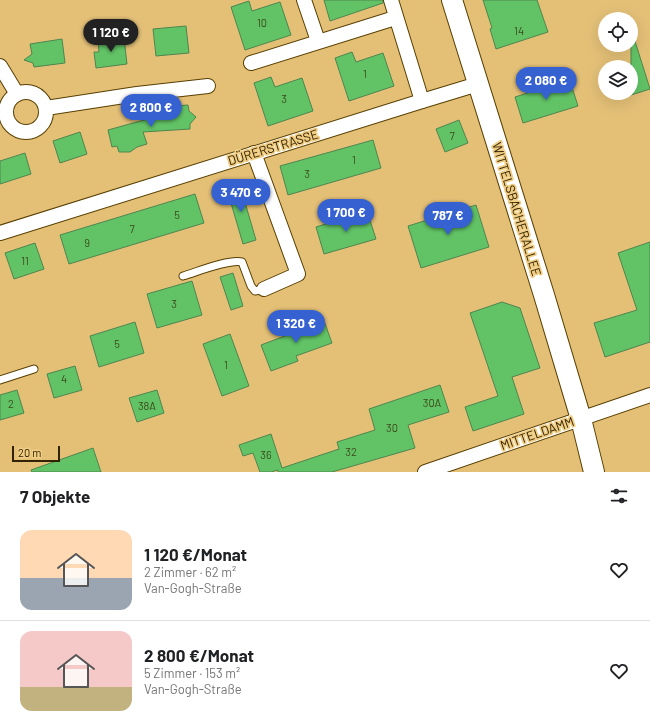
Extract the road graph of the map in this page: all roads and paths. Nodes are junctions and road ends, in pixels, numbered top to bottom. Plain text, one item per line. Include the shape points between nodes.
1 (304, 0) edge
2 (391, 0) edge
3 (452, 0) edge
4 (395, 18) junction
5 (318, 41) junction
6 (251, 63) dead end
7 (0, 66) edge
8 (478, 84) junction
9 (208, 86) dead end
10 (17, 94) junction
11 (422, 101) junction
12 (46, 108) junction
13 (6, 130) edge
14 (254, 153) junction
15 (0, 233) edge
16 (183, 276) dead end
17 (264, 289) joint
18 (34, 369) dead end
19 (0, 380) edge
20 (650, 396) edge
21 (581, 419) junction
22 (425, 472) edge
23 (594, 472) edge

1 - 5 street
2 - 4 street
3 - 8 street, WITTELSBACHERALLEE
4 - 5 street
4 - 11 street
5 - 6 street
7 - 10 street
8 - 11 street, DÜRERSTRASSE
8 - 21 street, WITTELSBACHERALLEE
9 - 12 street
10 - 12 street via 36,94 43,100
10 - 13 street via 7,105
11 - 14 street, DÜRERSTRASSE
12 - 13 street via 46,117 36,131 27,133
14 - 15 street, DÜRERSTRASSE
14 - 17 street via 298,274
16 - 17 lane via 237,261 242,262 255,291
18 - 19 lane
20 - 21 street, MITTELDAMM
21 - 22 street, MITTELDAMM
21 - 23 street, WITTELSBACHERALLEE

